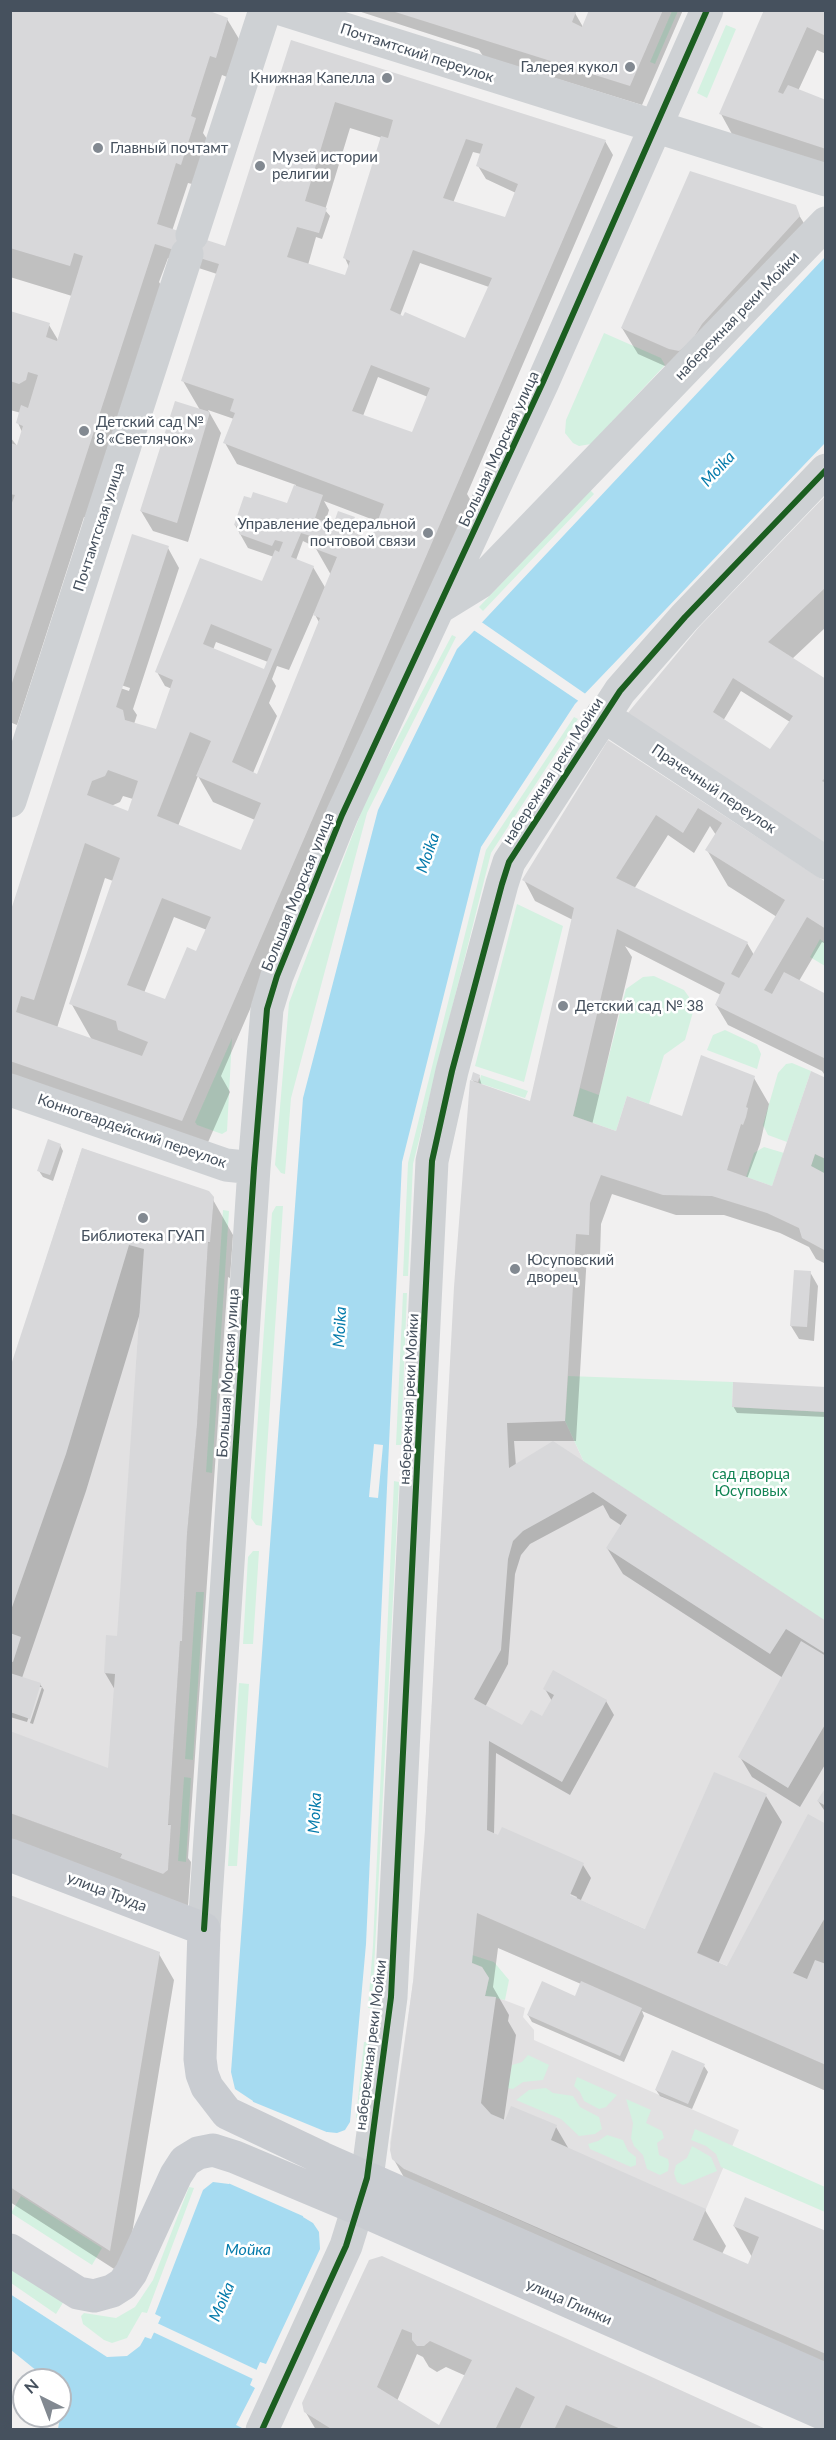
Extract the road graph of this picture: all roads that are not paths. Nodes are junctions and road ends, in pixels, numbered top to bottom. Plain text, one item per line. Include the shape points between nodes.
1 (265, 10) edge
2 (284, 10) edge
3 (706, 10) edge
4 (656, 128) junction
5 (825, 180) edge
6 (825, 223) edge
7 (825, 470) edge
8 (440, 607) junction
9 (603, 715) junction
10 (10, 801) edge
11 (825, 863) edge
12 (10, 1090) edge
13 (254, 1168) junction
14 (10, 1855) edge
15 (204, 1929) junction
16 (366, 2178) junction
17 (359, 2209) junction
18 (10, 2250) edge
19 (825, 2380) edge
20 (825, 2415) edge
21 (272, 2426) edge

1 - 10 street, Почтамтская улица
2 - 4 street, Почтамтский переулок
3 - 4 street, Большая Морская улица
4 - 5 street, Почтамтский переулок
4 - 8 street, Большая Морская улица
6 - 8 street, набережная реки Мойки via 479,583
7 - 9 street, набережная реки Мойки via 685,618
8 - 13 street, Большая Морская улица via 342,815 277,976 263,1038
9 - 11 street, Прачечный переулок
9 - 16 street, набережная реки Мойки via 509,862 452,1071 432,1161 391,1997
12 - 13 street, Конногвардейский переулок via 226,1165
13 - 15 street, Большая Морская улица
14 - 15 main road, улица Труда
15 - 16 main road, Большая Морская улица via 200,2059 207,2087 236,2118
16 - 17 street, набережная реки Мойки
16 - 19 main road
17 - 18 main road, улица Глинки via 213,2150 185,2161 131,2273 118,2288 87,2295
17 - 20 main road, улица Глинки
17 - 21 street, набережная реки Мойки

